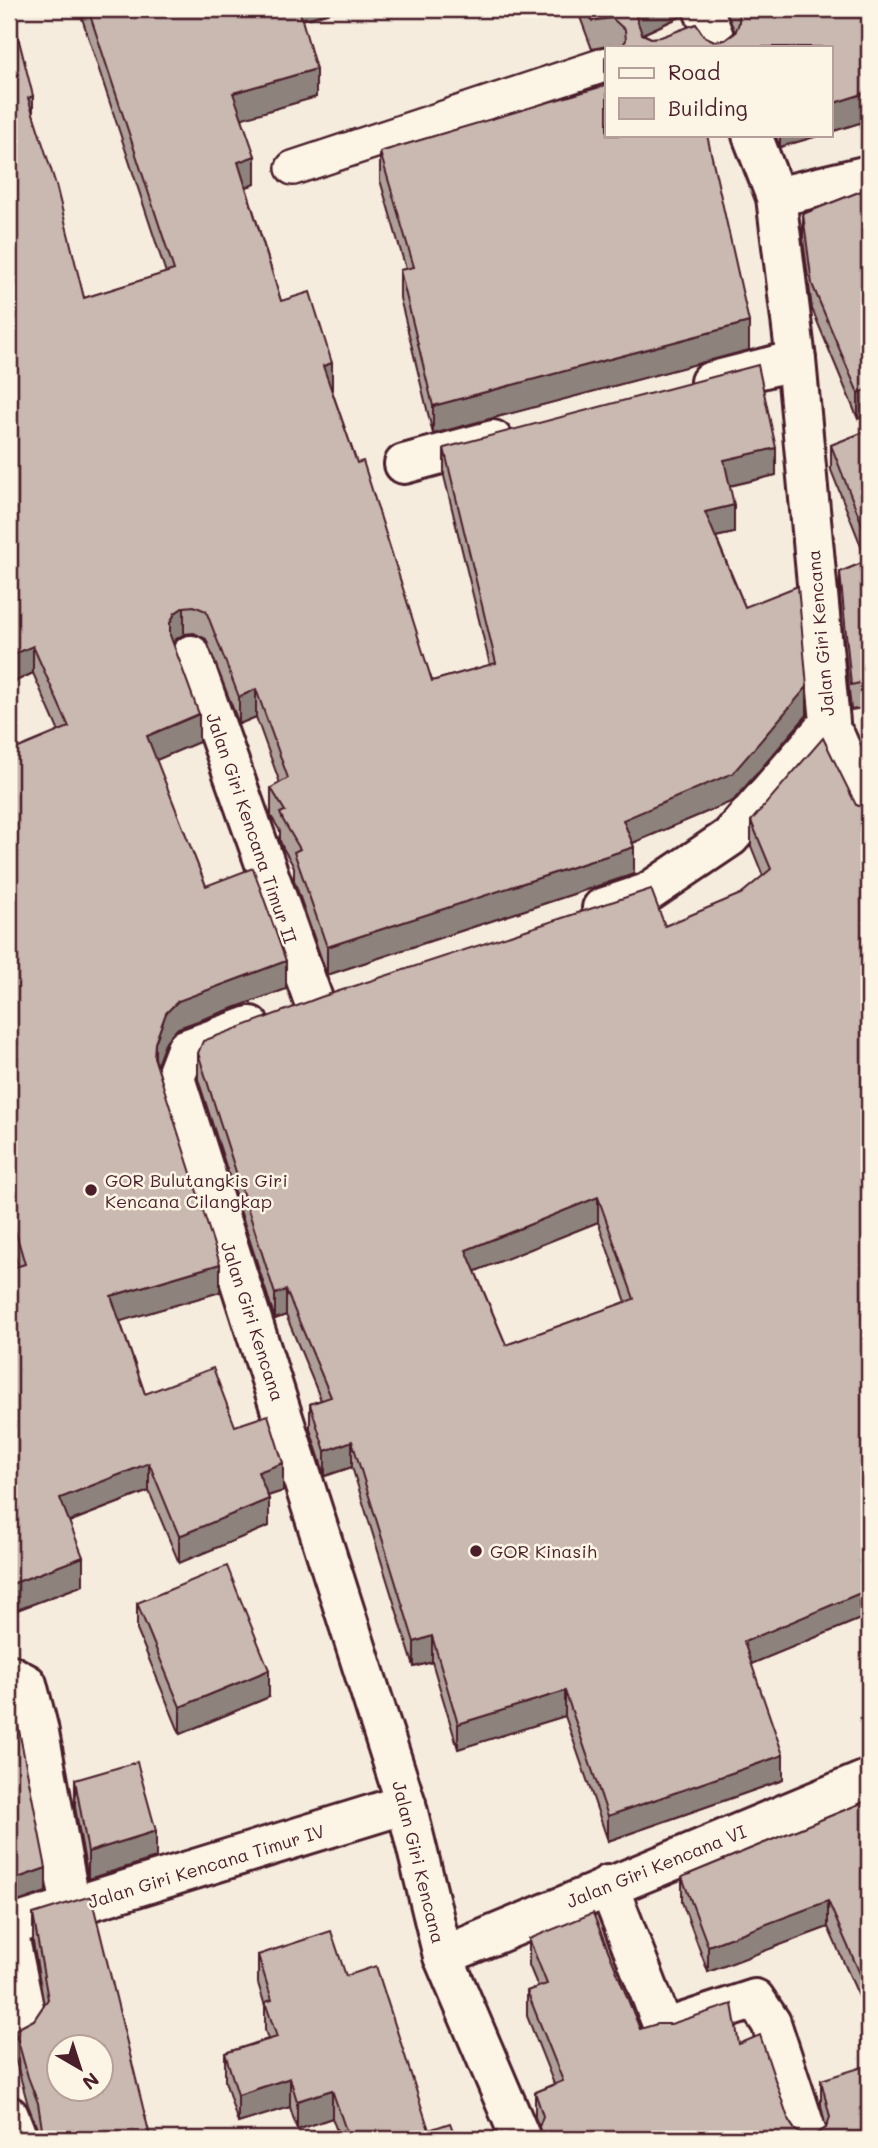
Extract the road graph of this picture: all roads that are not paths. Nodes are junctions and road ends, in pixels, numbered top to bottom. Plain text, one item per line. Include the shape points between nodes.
1 (605, 65) edge
2 (752, 136) edge
3 (293, 168) dead end
4 (869, 175) edge
5 (776, 197) junction
6 (796, 360) junction
7 (674, 392) edge
8 (526, 432) edge
9 (404, 464) dead end
10 (191, 655) dead end
11 (845, 729) edge
12 (869, 813) edge
13 (570, 918) edge
14 (352, 990) edge
15 (314, 1002) junction
16 (9, 1674) edge
17 (869, 1779) edge
18 (406, 1804) junction
19 (608, 1885) junction
20 (71, 1907) junction
21 (9, 1934) edge
22 (443, 1956) junction
23 (13, 2036) edge
24 (9, 2116) edge
25 (18, 2139) edge
26 (521, 2139) edge
27 (809, 2139) edge

1 - 3 lane
2 - 5 street, Jalan Giri Kencana
4 - 5 street
5 - 6 street, Jalan Giri Kencana
6 - 7 street
6 - 11 street, Jalan Giri Kencana
8 - 9 street
10 - 15 street, Jalan Giri Kencana Timur II
11 - 12 street
11 - 13 street, Jalan Giri Kencana via 730,837 647,893
14 - 15 street, Jalan Giri Kencana
15 - 18 street, Jalan Giri Kencana via 186,1049 175,1078
16 - 20 street via 27,1684
17 - 19 street, Jalan Giri Kencana VI
18 - 20 street, Jalan Giri Kencana Timur IV
18 - 22 street, Jalan Giri Kencana
19 - 22 street, Jalan Giri Kencana VI
19 - 27 street via 664,2029 755,1998 771,2023
20 - 21 street, Jalan Giri Kencana Timur IV via 19,1923
21 - 23 street, Jalan Giri Kencana Timur IV via 27,2022
22 - 26 street, Jalan Giri Kencana
24 - 25 street

